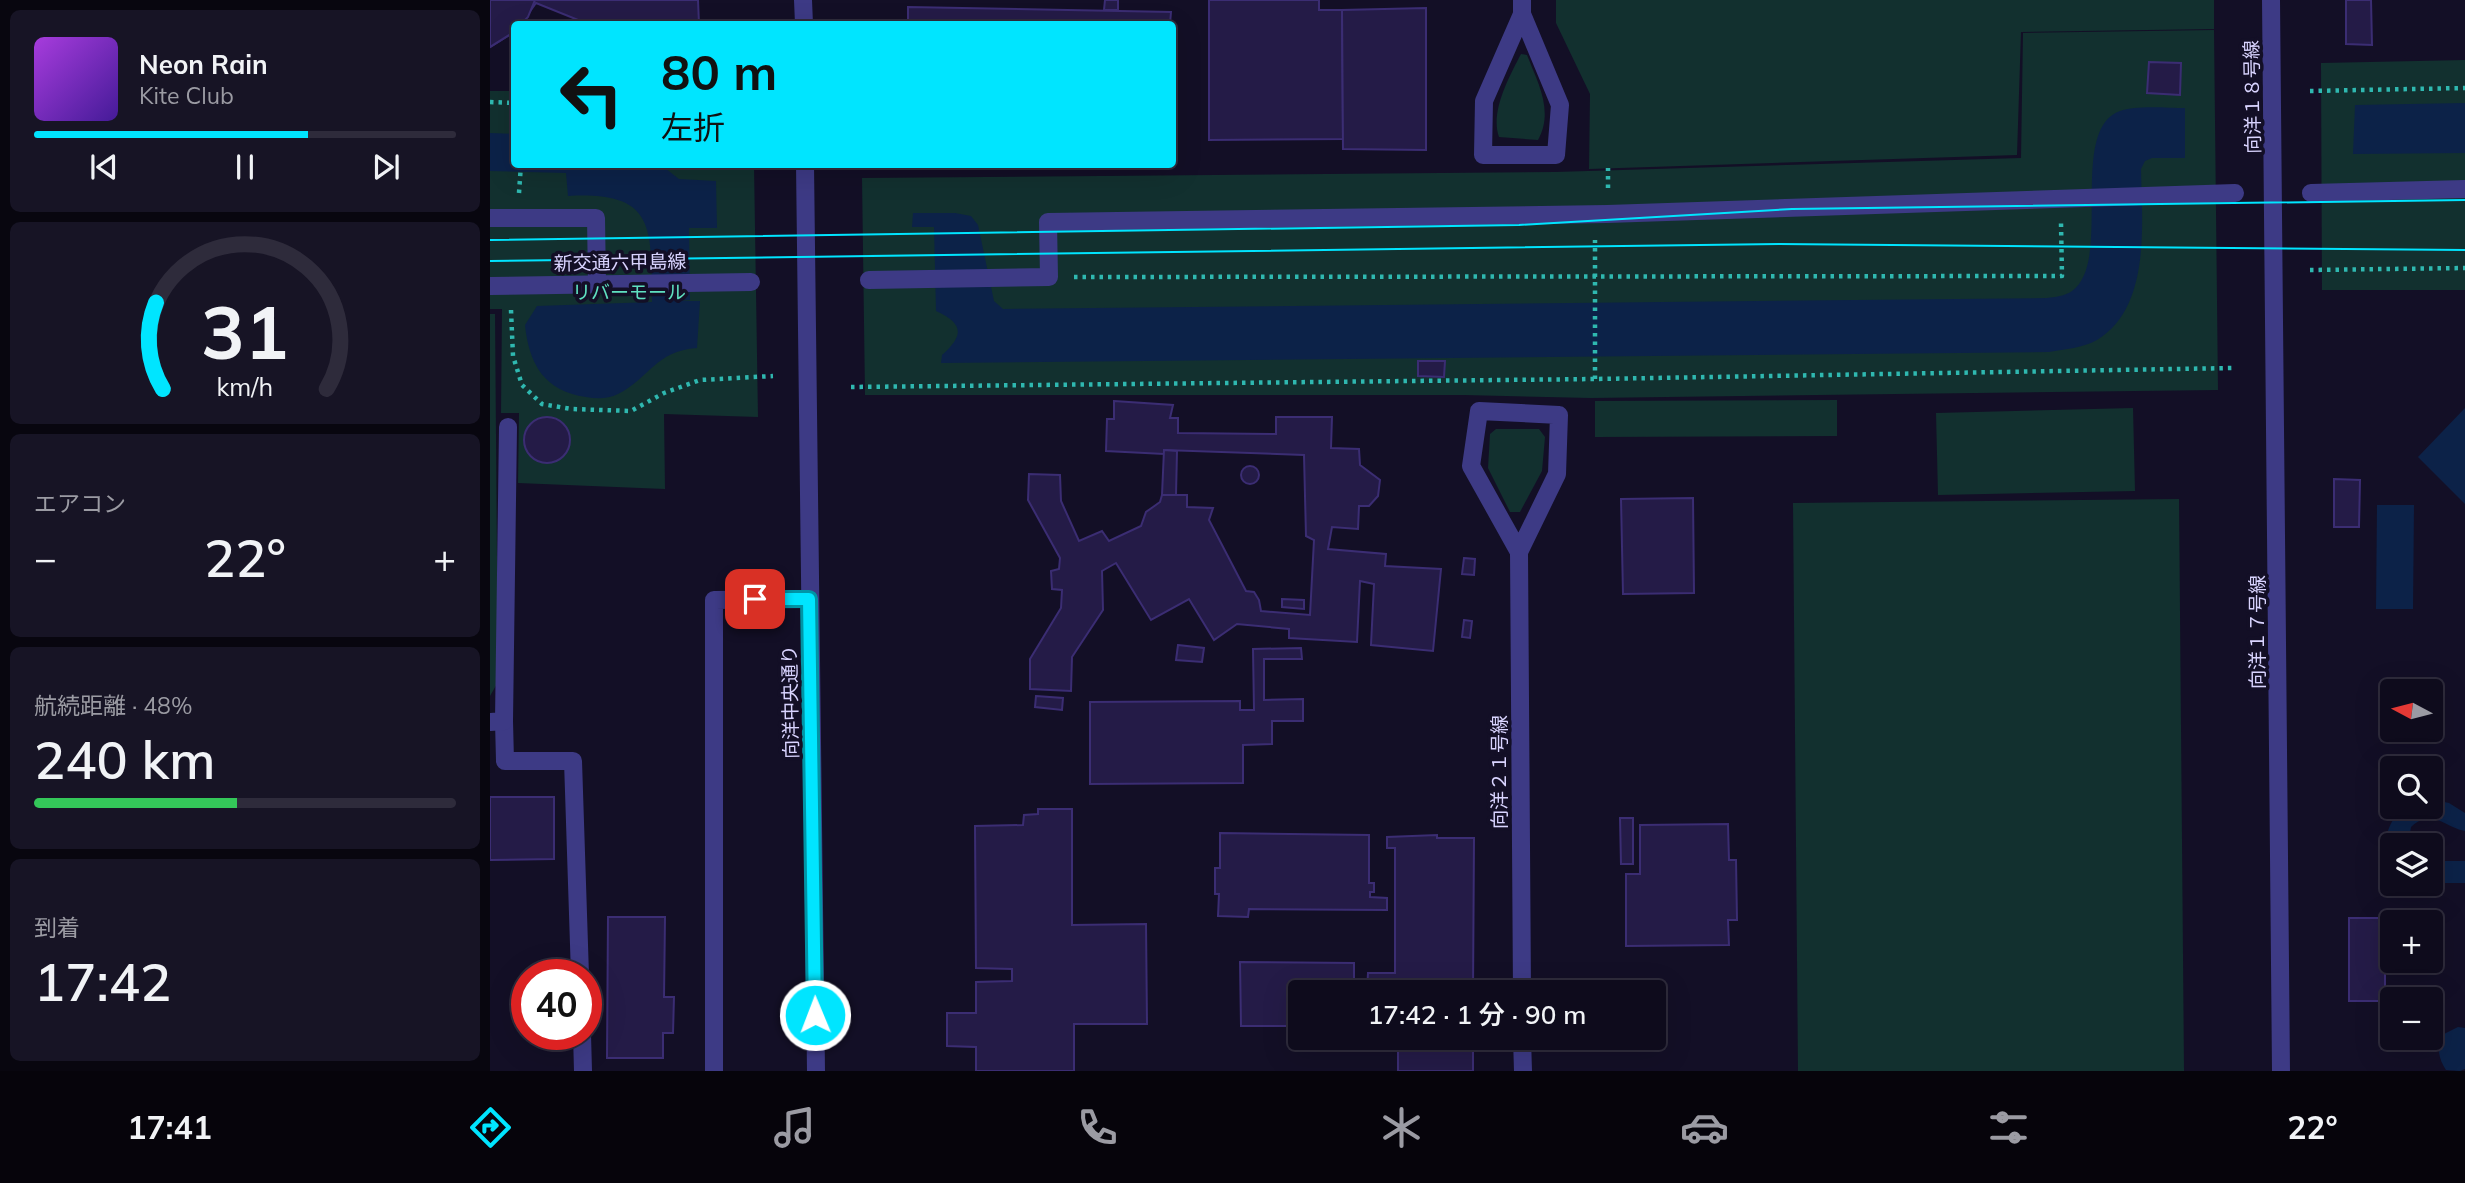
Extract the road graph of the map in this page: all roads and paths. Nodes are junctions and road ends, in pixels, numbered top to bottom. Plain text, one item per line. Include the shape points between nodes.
1 (803, 0) edge
2 (2271, 0) edge
3 (1522, 7) edge
4 (804, 21) edge
5 (2465, 88) edge
6 (2310, 91) dead end
7 (490, 102) edge
8 (511, 103) edge
9 (521, 168) edge
10 (805, 168) edge
11 (520, 179) dead end
12 (2465, 189) edge
13 (2311, 192) dead end
14 (2235, 193) dead end
15 (2274, 193) joint
16 (2061, 199) junction
17 (1595, 213) junction
18 (490, 218) edge
19 (2465, 268) edge
20 (2310, 270) dead end
21 (1596, 277) junction
22 (1049, 278) junction
23 (869, 279) dead end
24 (751, 282) dead end
25 (597, 283) junction
26 (490, 286) edge
27 (509, 286) junction
28 (2233, 368) dead end
29 (773, 376) dead end
30 (1595, 379) junction
31 (851, 387) dead end
32 (508, 427) dead end
33 (1519, 552) junction
34 (809, 599) junction
35 (497, 721) edge
36 (579, 959) edge
37 (1522, 980) edge
38 (582, 1050) edge
39 (1522, 1050) edge
40 (583, 1071) edge
41 (714, 1071) edge
42 (816, 1071) edge
43 (1522, 1071) edge
44 (2281, 1071) edge

1 - 4 street
2 - 15 street, 向洋１８号線
3 - 3 street via 1560,105 1556,155 1483,155 1484,101
5 - 6 path
7 - 8 path
9 - 11 path
10 - 34 street, 向洋中央通り
12 - 13 street
14 - 16 street
15 - 44 street, 向洋１７号線
16 - 17 street
16 - 21 path via 2062,276
17 - 21 path
17 - 22 street via 1048,222
18 - 25 street via 596,218
19 - 20 path
21 - 22 path
21 - 30 path
22 - 23 street
24 - 25 street, 新交通六甲島線
25 - 27 street, 新交通六甲島線
26 - 27 street, 新交通六甲島線
27 - 29 path via 513,356 522,385 542,404 570,410 631,411 700,380
28 - 30 path
30 - 31 path
32 - 35 street
33 - 33 street, 向洋２１号線 via 1471,466 1479,411 1559,415 1557,474
33 - 37 street, 向洋２１号線
34 - 41 street via 714,600
34 - 42 street, 向洋中央通り
35 - 36 street via 505,761 573,761
38 - 40 street
39 - 43 street

